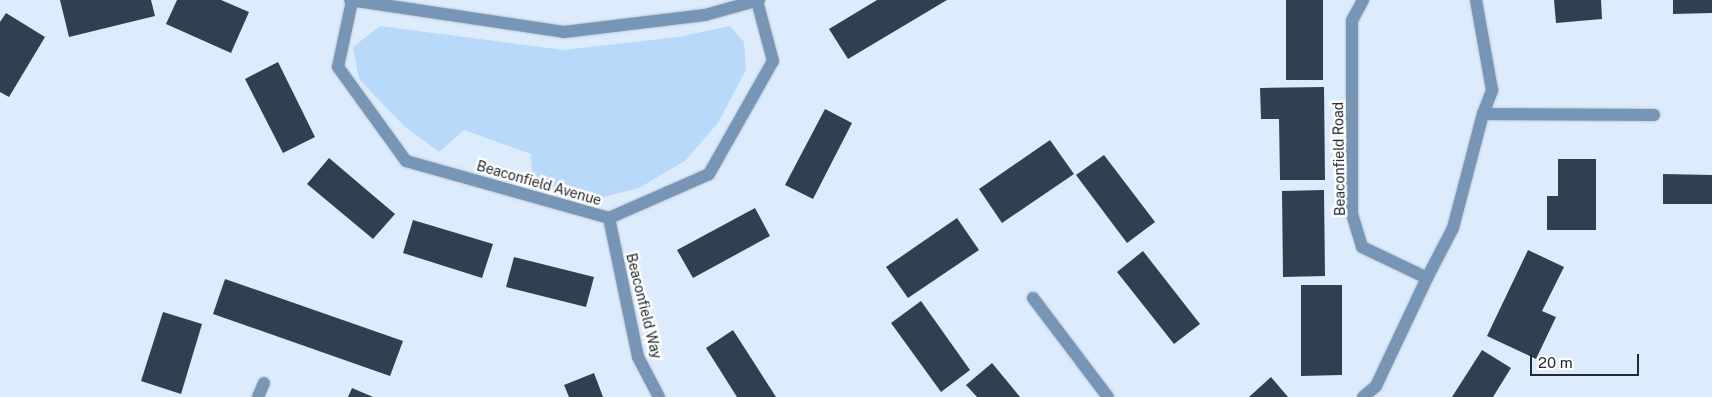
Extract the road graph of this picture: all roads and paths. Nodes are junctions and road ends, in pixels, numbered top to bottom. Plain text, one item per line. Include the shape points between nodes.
1 (351, 0) edge
2 (1363, 0) edge
3 (1476, 0) edge
4 (758, 1) edge
5 (1483, 114) junction
6 (1654, 115) dead end
7 (609, 218) junction
8 (1427, 278) junction
9 (1033, 298) dead end
10 (264, 383) dead end
11 (258, 397) edge
12 (659, 397) edge
13 (1108, 397) edge
14 (1363, 397) edge

1 - 4 street, Beaconfield Avenue via 564,32 705,15
1 - 7 street, Beaconfield Avenue via 338,67 406,161
2 - 8 street, Beaconfield Road via 1352,21 1352,214 1362,247
3 - 5 street via 1492,90
4 - 7 street, Beaconfield Avenue via 773,61 709,174
5 - 6 street
5 - 8 street via 1454,228
7 - 12 street, Beaconfield Way via 638,357
8 - 14 street via 1376,386
9 - 13 street
10 - 11 street

